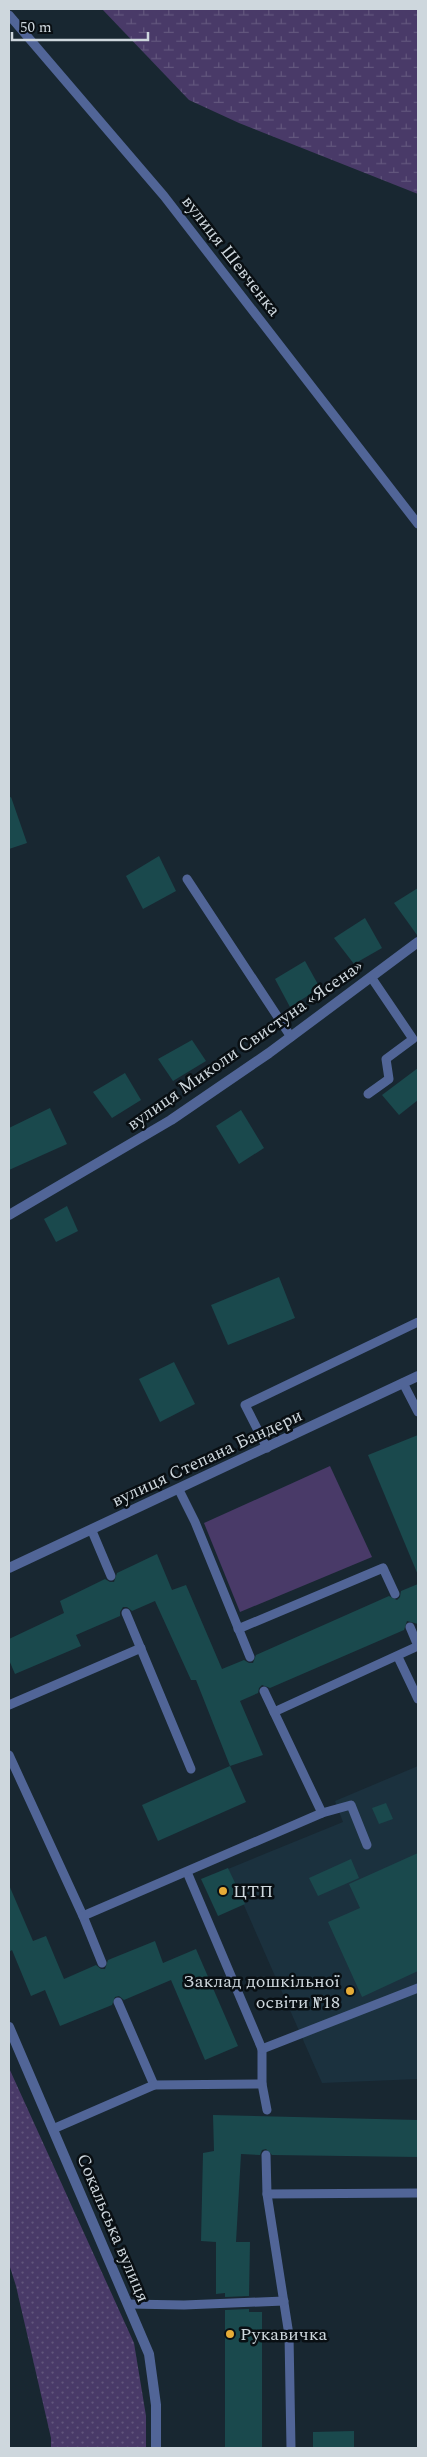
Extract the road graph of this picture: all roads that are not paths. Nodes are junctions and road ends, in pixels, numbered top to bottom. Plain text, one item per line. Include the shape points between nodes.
1 (9, 14) edge
2 (418, 524) edge
3 (187, 879) dead end
4 (418, 942) edge
5 (371, 977) junction
6 (291, 1036) junction
7 (368, 1094) dead end
8 (9, 1215) edge
9 (418, 1322) edge
10 (418, 1376) edge
11 (403, 1383) junction
12 (418, 1412) edge
13 (266, 1448) junction
14 (179, 1490) junction
15 (92, 1531) junction
16 (9, 1568) edge
17 (111, 1576) dead end
18 (395, 1594) dead end
19 (126, 1614) dead end
20 (410, 1627) dead end
21 (238, 1629) junction
22 (141, 1648) junction
23 (250, 1657) dead end
24 (398, 1657) junction
25 (264, 1691) dead end
26 (418, 1699) edge
27 (9, 1705) edge
28 (274, 1712) junction
29 (9, 1755) edge
30 (191, 1769) dead end
31 (322, 1813) junction
32 (367, 1845) dead end
33 (187, 1872) junction
34 (83, 1916) junction
35 (102, 1963) dead end
36 (418, 1988) edge
37 (118, 2002) dead end
38 (9, 2027) edge
39 (262, 2049) junction
40 (262, 2084) junction
41 (154, 2085) junction
42 (267, 2110) dead end
43 (53, 2129) junction
44 (266, 2155) dead end
45 (418, 2193) edge
46 (267, 2194) junction
47 (284, 2301) junction
48 (128, 2304) junction
49 (156, 2448) edge
50 (291, 2448) edge

1 - 2 lane, вулиця Шевченка via 164,196
3 - 6 lane
4 - 5 street, вулиця Миколи Свистуна «Ясена»
5 - 6 street, вулиця Миколи Свистуна «Ясена»
5 - 7 lane via 413,1039 386,1059 389,1079
6 - 8 street, вулиця Миколи Свистуна «Ясена» via 171,1120
9 - 13 lane via 245,1405
10 - 11 street, вулиця Степана Бандери
11 - 12 lane
11 - 13 street, вулиця Степана Бандери
13 - 14 street, вулиця Степана Бандери
14 - 15 street, вулиця Степана Бандери
14 - 21 lane
15 - 16 street, вулиця Степана Бандери
15 - 17 lane
18 - 21 lane via 383,1568
19 - 22 lane
20 - 24 lane via 418,1646
21 - 23 lane
22 - 27 lane
22 - 30 lane
24 - 26 lane
24 - 28 lane
25 - 28 lane
28 - 31 lane
29 - 34 lane
31 - 32 lane via 351,1805
31 - 33 lane
33 - 34 lane
33 - 39 lane
34 - 35 lane
36 - 39 lane
37 - 41 lane
38 - 43 street, Сокальська вулиця
39 - 40 lane
40 - 41 lane
40 - 42 lane
41 - 43 lane
43 - 48 street, Сокальська вулиця
44 - 46 lane
45 - 46 lane
46 - 47 lane
47 - 48 lane
47 - 50 lane via 289,2335
48 - 49 street, Сокальська вулиця via 149,2354 156,2405

